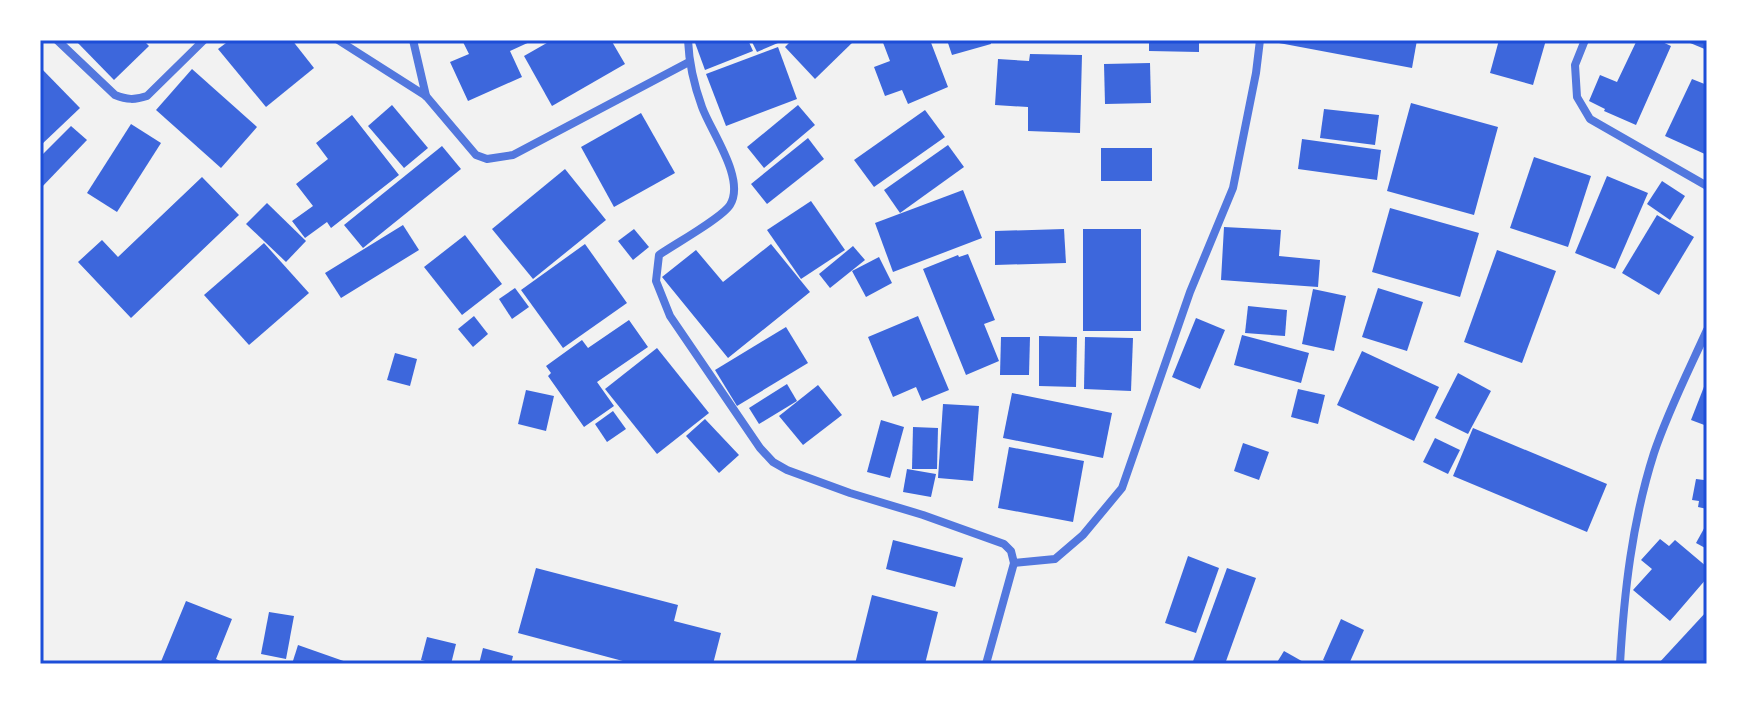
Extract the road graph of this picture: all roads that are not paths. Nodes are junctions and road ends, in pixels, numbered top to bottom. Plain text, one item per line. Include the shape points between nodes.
1 (57, 40) edge
2 (204, 40) edge
3 (338, 40) edge
4 (413, 40) edge
5 (688, 40) edge
6 (1260, 40) edge
7 (1585, 40) edge
8 (689, 62) junction
9 (426, 96) junction
10 (1707, 186) edge
11 (1707, 330) edge
12 (1014, 563) junction
13 (986, 664) edge
14 (1620, 664) edge

1 - 2 street via 115,95 136,100 147,96
3 - 9 street
4 - 9 street
5 - 8 street
6 - 12 street via 1233,188 1190,292 1122,488 1055,559
7 - 10 street via 1575,65 1577,97 1590,119
8 - 9 street via 513,155 496,159 476,155
8 - 12 street via 702,108 732,171 733,188 730,204 718,216 659,255 656,281 670,316 773,462 1004,544
11 - 14 street via 1654,454 1638,515
12 - 13 street

